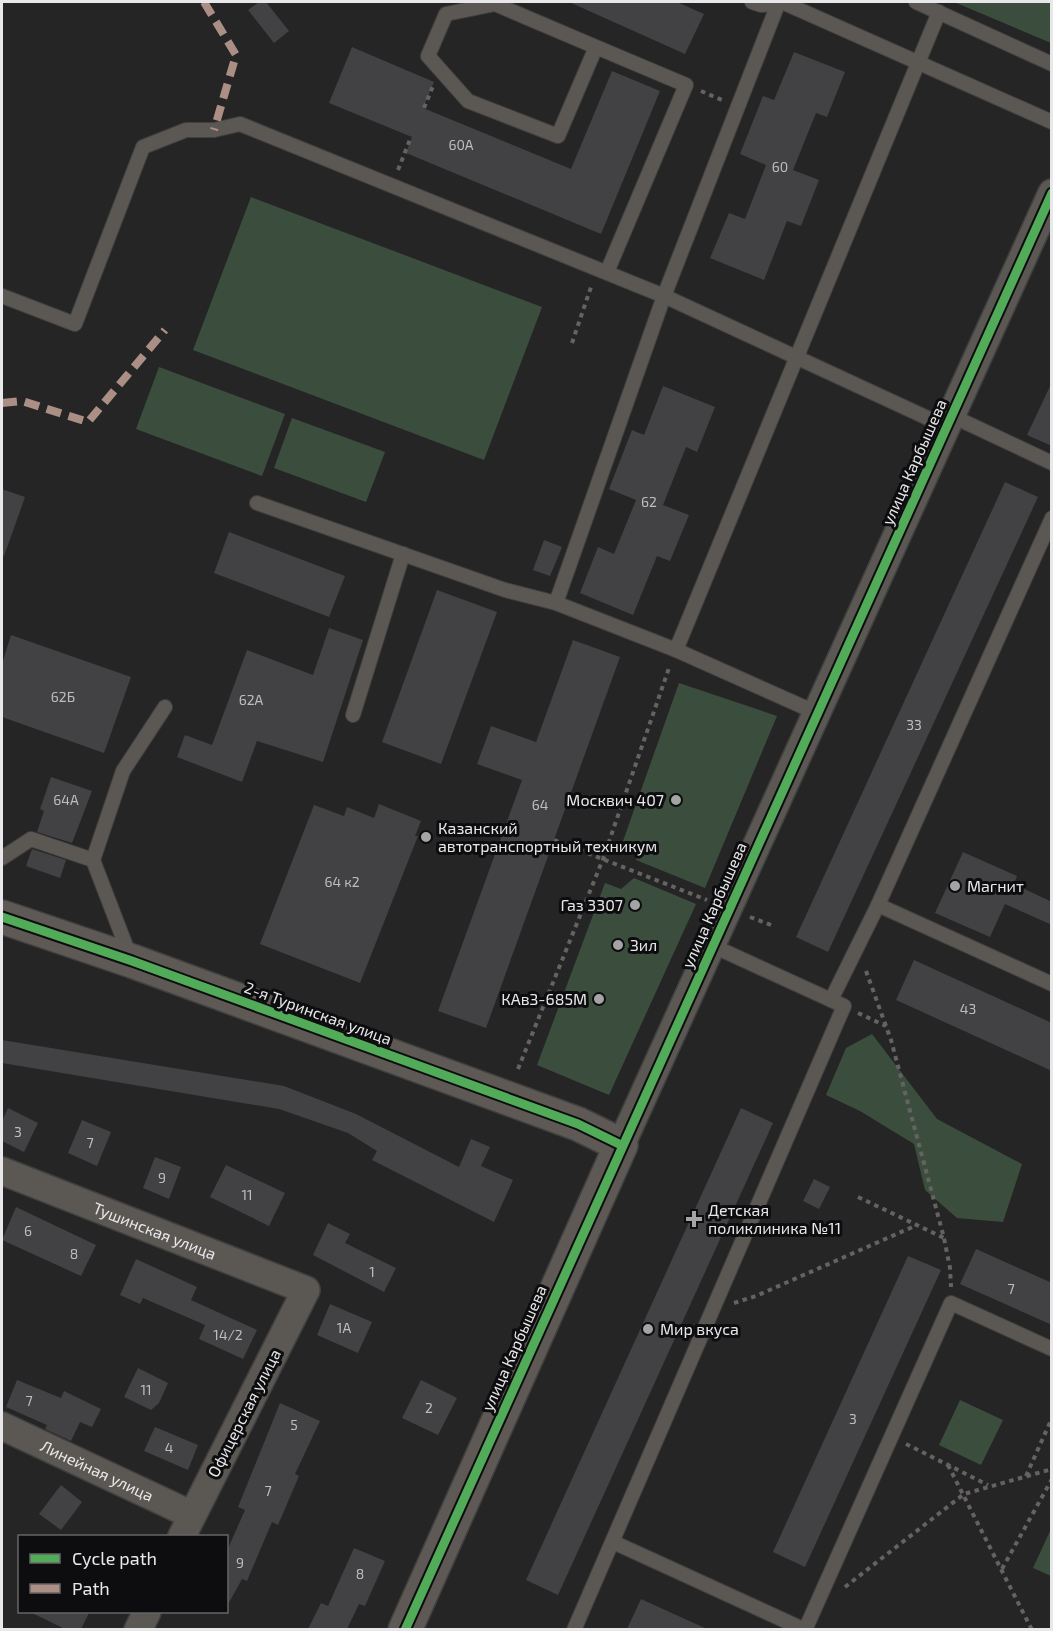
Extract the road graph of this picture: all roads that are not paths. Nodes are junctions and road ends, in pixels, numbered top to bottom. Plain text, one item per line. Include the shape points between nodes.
1 (752, 2) edge
2 (916, 2) edge
3 (778, 4) junction
4 (939, 12) junction
5 (596, 47) junction
6 (918, 61) junction
7 (1052, 64) edge
8 (1052, 122) edge
9 (1052, 193) edge
10 (603, 270) junction
11 (2, 296) edge
12 (664, 296) junction
13 (795, 356) junction
14 (949, 421) junction
15 (1052, 463) edge
16 (257, 503) dead end
17 (1052, 518) edge
18 (403, 554) junction
19 (556, 603) junction
20 (676, 650) junction
21 (165, 706) dead end
22 (817, 713) junction
23 (353, 715) dead end
24 (2, 858) edge
25 (93, 860) junction
26 (878, 905) junction
27 (2, 917) edge
28 (713, 945) junction
29 (132, 961) junction
30 (1052, 984) edge
31 (831, 1000) junction
32 (621, 1145) junction
33 (2, 1171) edge
34 (306, 1290) joint
35 (1052, 1348) edge
36 (2, 1426) edge
37 (187, 1526) edge
38 (613, 1542) junction
39 (146, 1613) edge
40 (138, 1629) edge
41 (405, 1629) edge
42 (574, 1629) edge
43 (804, 1629) edge

1 - 3 lane
2 - 4 lane
3 - 6 lane via 782,2
3 - 12 lane
4 - 6 lane
4 - 7 lane
5 - 5 lane via 495,4 446,14 428,56 468,101 558,136
5 - 10 lane via 686,85
6 - 8 lane
6 - 13 lane
9 - 14 street, улица Карбышева
10 - 11 lane via 240,124 214,130 186,130 143,147 75,324
10 - 12 lane
12 - 13 lane
12 - 19 lane
13 - 14 lane
13 - 20 lane
14 - 15 lane
14 - 22 street, улица Карбышева
16 - 18 lane
17 - 26 lane
18 - 19 lane via 505,590
18 - 23 lane
19 - 20 lane
20 - 22 lane
21 - 25 lane via 123,771
22 - 28 street, улица Карбышева
24 - 25 lane via 31,839
25 - 29 lane
26 - 30 lane
26 - 31 lane
27 - 29 street, 2-я Туринская улица
28 - 31 lane
28 - 32 street, улица Карбышева
29 - 32 street, 2-я Туринская улица via 578,1124
31 - 38 lane via 844,1006
32 - 41 street, улица Карбышева
33 - 34 street, Тушинская улица
34 - 37 street, Офицерская улица
35 - 43 lane via 951,1303
36 - 37 street, Линейная улица
38 - 42 lane
38 - 43 lane
39 - 40 street

